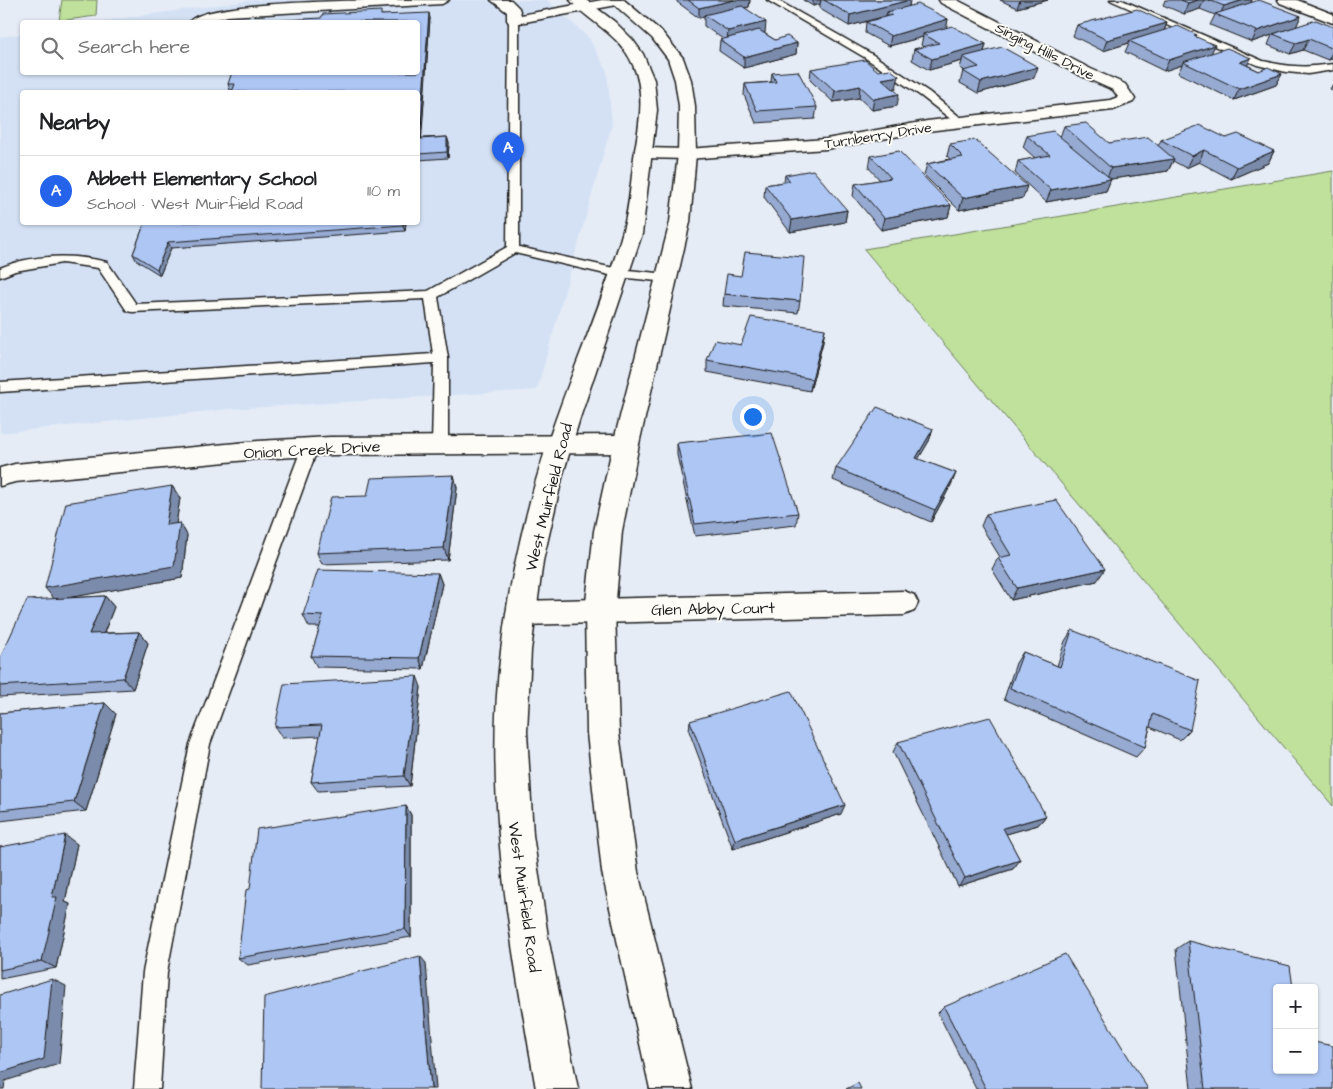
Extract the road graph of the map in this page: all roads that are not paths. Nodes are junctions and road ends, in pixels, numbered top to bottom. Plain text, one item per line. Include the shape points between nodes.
1 (442, 0) edge
2 (498, 0) edge
3 (617, 0) edge
4 (771, 0) edge
5 (946, 0) edge
6 (1114, 0) edge
7 (1285, 0) edge
8 (581, 4) edge
9 (1333, 18) edge
10 (201, 20) edge
11 (514, 20) junction
12 (1333, 67) edge
13 (1112, 105) joint
14 (962, 122) junction
15 (644, 152) junction
16 (687, 154) junction
17 (513, 249) junction
18 (0, 273) edge
19 (618, 273) junction
20 (667, 278) junction
21 (431, 295) junction
22 (441, 358) junction
23 (0, 387) edge
24 (626, 444) junction
25 (440, 445) junction
26 (558, 445) junction
27 (310, 447) junction
28 (7, 475) edge
29 (0, 498) edge
30 (904, 603) dead end
31 (600, 611) junction
32 (521, 613) junction
33 (147, 1089) edge
34 (557, 1089) edge
35 (671, 1089) edge

1 - 10 street via 228,12
2 - 11 street via 514,11
3 - 8 street
3 - 16 street via 657,35 675,58 686,97
4 - 14 lane via 868,55
5 - 13 street, Singing Hills Drive via 1119,87 1127,99
6 - 12 lane via 1260,63 1308,71
7 - 9 street
8 - 11 street via 560,13
8 - 15 street, West Muirfield Road via 621,34 646,79 648,106
11 - 17 lane
13 - 14 street, Turnberry Drive
14 - 16 street, Turnberry Drive via 826,144
15 - 16 street, Turnberry Drive
15 - 19 street, West Muirfield Road via 632,231
16 - 20 street via 680,222
17 - 19 lane
17 - 21 lane
18 - 21 lane via 62,259 102,266 132,308
19 - 20 lane
19 - 26 street, West Muirfield Road
20 - 24 street
21 - 22 lane
22 - 23 lane
22 - 25 lane
24 - 26 street, Onion Creek Drive
24 - 31 street via 608,531
25 - 26 street, Onion Creek Drive
25 - 27 street, Onion Creek Drive
26 - 32 street, West Muirfield Road via 533,540
27 - 28 street, Onion Creek Drive
27 - 33 lane via 200,744 155,972
28 - 29 street
30 - 31 street, Glen Abby Court
31 - 32 street, Glen Abby Court
31 - 35 street via 603,733 620,872
32 - 34 street, West Muirfield Road via 513,681 511,766 516,844 527,929

